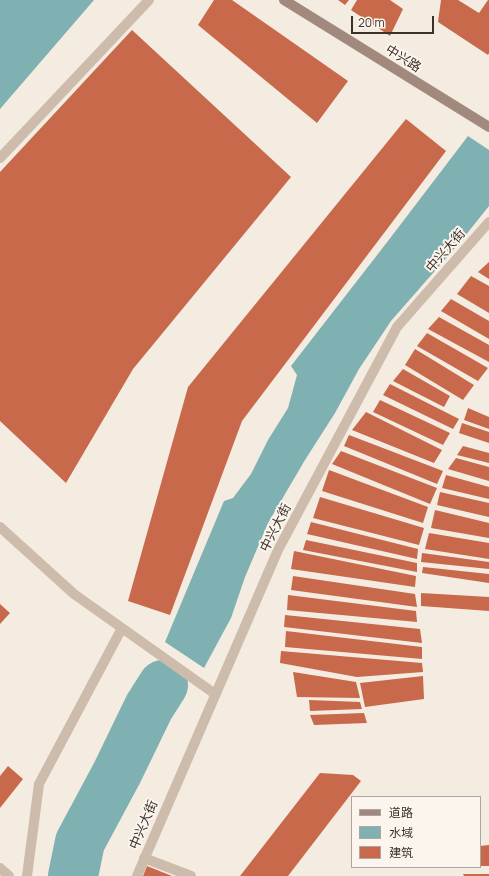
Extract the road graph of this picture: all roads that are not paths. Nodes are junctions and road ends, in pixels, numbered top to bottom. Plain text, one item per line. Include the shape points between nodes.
1 (149, 0) edge
2 (284, 0) edge
3 (489, 127) edge
4 (0, 158) edge
5 (489, 222) edge
6 (0, 527) edge
7 (122, 628) junction
8 (215, 694) junction
9 (144, 858) junction
10 (0, 868) edge
11 (9, 876) edge
12 (27, 876) edge
13 (136, 876) edge
14 (191, 876) edge

1 - 4 street
2 - 3 main road, 中兴路
5 - 8 street, 中兴大街 via 397,327 278,550
6 - 7 street via 74,594
7 - 8 street
7 - 12 street via 39,784
8 - 9 street, 中兴大街
9 - 13 street, 中兴大街
9 - 14 street
10 - 11 street

